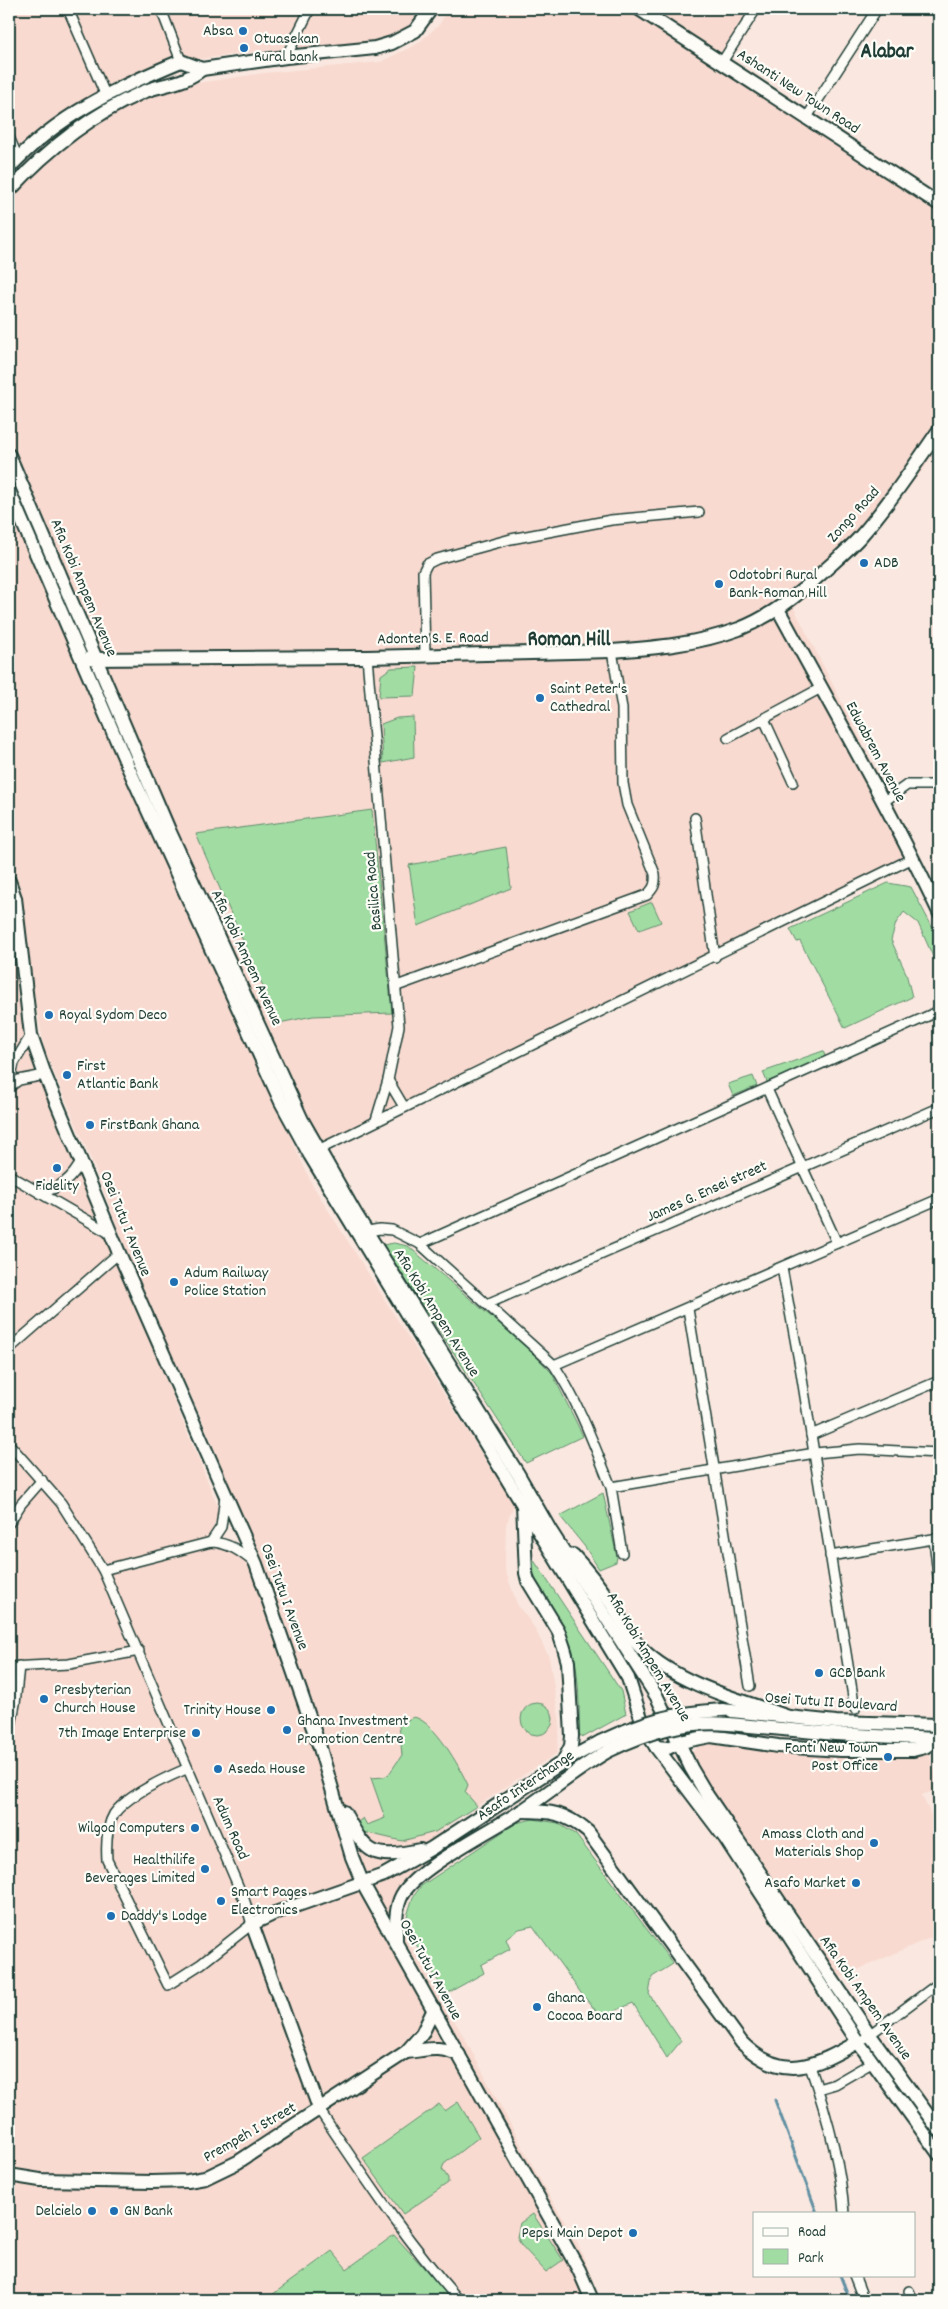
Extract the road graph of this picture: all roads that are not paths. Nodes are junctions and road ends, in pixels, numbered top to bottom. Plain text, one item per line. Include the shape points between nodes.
1 (68, 9) edge
2 (162, 9) edge
3 (310, 9) edge
4 (431, 9) edge
5 (639, 9) edge
6 (756, 9) edge
7 (877, 9) edge
8 (655, 13) edge
9 (286, 57) junction
10 (181, 62) junction
11 (722, 62) junction
12 (202, 69) junction
13 (105, 94) junction
14 (807, 117) junction
15 (9, 137) edge
16 (18, 158) junction
17 (9, 168) edge
18 (9, 191) edge
19 (939, 204) edge
20 (939, 430) edge
21 (9, 455) edge
22 (9, 491) edge
23 (699, 512) dead end
24 (778, 609) junction
25 (612, 651) junction
26 (425, 655) junction
27 (367, 656) junction
28 (95, 657) junction
29 (82, 660) junction
30 (821, 688) junction
31 (764, 719) junction
32 (728, 738) dead end
33 (793, 782) dead end
34 (939, 785) edge
35 (883, 802) junction
36 (694, 818) dead end
37 (913, 858) junction
38 (9, 880) edge
39 (939, 912) edge
40 (715, 956) junction
41 (397, 986) junction
42 (939, 1011) edge
43 (31, 1036) junction
44 (45, 1075) junction
45 (388, 1080) junction
46 (9, 1087) edge
47 (767, 1089) junction
48 (404, 1107) junction
49 (939, 1108) edge
50 (376, 1120) junction
51 (314, 1152) junction
52 (82, 1160) junction
53 (803, 1167) junction
54 (9, 1175) edge
55 (40, 1193) junction
56 (939, 1199) edge
57 (362, 1232) junction
58 (111, 1234) junction
59 (837, 1243) junction
60 (420, 1244) junction
61 (118, 1253) junction
62 (782, 1268) junction
63 (488, 1304) junction
64 (688, 1309) junction
65 (9, 1349) edge
66 (554, 1365) junction
67 (939, 1381) edge
68 (811, 1435) junction
69 (9, 1444) edge
70 (815, 1453) junction
71 (939, 1453) edge
72 (715, 1470) junction
73 (42, 1480) junction
74 (611, 1487) junction
75 (225, 1495) junction
76 (523, 1504) junction
77 (9, 1523) edge
78 (550, 1530) junction
79 (936, 1538) edge
80 (211, 1542) junction
81 (622, 1553) dead end
82 (830, 1556) junction
83 (256, 1564) junction
84 (103, 1570) junction
85 (939, 1585) edge
86 (139, 1651) junction
87 (19, 1666) junction
88 (9, 1667) edge
89 (750, 1686) dead end
90 (856, 1708) dead end
91 (722, 1710) joint
92 (789, 1717) junction
93 (729, 1724) joint
94 (939, 1724) edge
95 (836, 1728) junction
96 (9, 1736) edge
97 (938, 1739) edge
98 (680, 1742) junction
99 (656, 1747) junction
100 (563, 1762) junction
101 (186, 1769) junction
102 (332, 1790) junction
103 (521, 1811) junction
104 (432, 1848) junction
105 (363, 1884) junction
106 (252, 1924) junction
107 (396, 1943) junction
108 (939, 1983) edge
109 (434, 2009) junction
110 (870, 2035) junction
111 (858, 2042) junction
112 (406, 2052) junction
113 (459, 2055) junction
114 (873, 2062) junction
115 (810, 2066) junction
116 (818, 2089) junction
117 (320, 2110) junction
118 (939, 2130) edge
119 (939, 2154) edge
120 (9, 2175) edge
121 (844, 2212) edge
122 (854, 2276) edge
123 (909, 2291) dead end
124 (861, 2293) dead end
125 (459, 2300) edge
126 (592, 2300) edge
127 (913, 2300) edge

1 - 13 street
2 - 10 street
3 - 9 street
4 - 9 main road via 415,31 392,43 375,48
5 - 8 main road, Ashanti New Town Road
6 - 11 street
7 - 14 street
8 - 11 main road, Ashanti New Town Road
9 - 12 main road
10 - 12 main road
10 - 13 main road
11 - 14 main road, Ashanti New Town Road
12 - 18 main road via 189,79 144,92 92,119 28,170
13 - 16 main road via 62,122
14 - 19 main road, Ashanti New Town Road
15 - 16 street
16 - 17 main road
20 - 24 main road, Zongo Road via 859,538 804,590
21 - 28 main road, Afia Kobi Ampem Avenue
22 - 29 main road, Afia Kobi Ampem Avenue
23 - 26 street via 611,520 511,539 427,564 423,572
24 - 25 main road, Adonten S. E. Road via 739,629 705,640
24 - 30 main road, Edwabrem Avenue
25 - 26 main road, Adonten S. E. Road
25 - 41 street via 622,708 623,782 627,805 655,874 653,889 647,895
26 - 27 main road, Adonten S. E. Road
27 - 28 main road, Adonten S. E. Road
27 - 41 street, Basilica Road
28 - 29 main road, Adonten S. E. Road
28 - 51 main road, Afia Kobi Ampem Avenue
29 - 51 main road, Afia Kobi Ampem Avenue via 281,1102
30 - 31 street
30 - 35 main road, Edwabrem Avenue
31 - 32 street
31 - 33 street
34 - 35 street via 908,785
35 - 37 main road, Edwabrem Avenue
36 - 40 street
37 - 39 main road, Edwabrem Avenue
37 - 40 street
38 - 43 main road, Osei Tutu I Avenue via 15,898
40 - 48 street
41 - 45 street, Basilica Road via 398,1038
42 - 47 street
43 - 44 main road, Osei Tutu I Avenue
43 - 46 street via 14,1063
44 - 46 street via 19,1080
44 - 52 main road, Osei Tutu I Avenue
45 - 48 street
45 - 50 street, Basilica Road
47 - 53 street
47 - 60 street
48 - 50 street
49 - 53 street, James G. Ensei street
50 - 51 street
51 - 57 main road, Afia Kobi Ampem Avenue
52 - 55 street via 68,1181 56,1189
52 - 58 main road, Osei Tutu I Avenue
53 - 59 street
53 - 63 street, James G. Ensei street
54 - 55 street
55 - 58 street
56 - 59 street
57 - 60 street via 392,1230
57 - 76 main road, Afia Kobi Ampem Avenue
57 - 78 main road, Afia Kobi Ampem Avenue
58 - 61 main road, Osei Tutu I Avenue
59 - 62 street
60 - 63 street
61 - 65 street
61 - 75 main road, Osei Tutu I Avenue
62 - 64 street
62 - 68 street
63 - 66 street
64 - 66 street
64 - 72 street
66 - 74 street via 583,1418
67 - 68 street
68 - 70 street
69 - 73 street, Adum Road
70 - 71 street via 860,1449
70 - 72 street
70 - 82 street
72 - 74 street
72 - 89 street
73 - 77 street
73 - 84 street, Adum Road
74 - 81 street
75 - 80 street via 221,1527
75 - 83 main road, Osei Tutu I Avenue
76 - 99 main road, Afia Kobi Ampem Avenue via 628,1678 645,1730
76 - 100 main road via 526,1573 558,1630 568,1662 572,1736
78 - 92 main road via 583,1566 641,1648 681,1676
78 - 98 main road, Afia Kobi Ampem Avenue via 657,1697
79 - 82 street
79 - 85 street
80 - 83 street via 224,1542
80 - 84 street
82 - 90 street
83 - 102 main road, Osei Tutu I Avenue
84 - 86 street, Adum Road
86 - 87 street via 69,1664
86 - 101 street, Adum Road
87 - 88 street
87 - 96 street
91 - 92 main road, Osei Tutu II Boulevard
91 - 100 main road, Asafo Interchange, bridge via 663,1716 635,1725
92 - 95 main road, Osei Tutu II Boulevard
93 - 95 main road, Osei Tutu II Boulevard
93 - 103 main road, Asafo Interchange, bridge via 682,1724 624,1743 592,1760
94 - 95 main road, Osei Tutu II Boulevard
95 - 97 main road, Osei Tutu II Boulevard
97 - 98 main road via 913,1750 778,1746 712,1736
98 - 99 main road via 668,1748
98 - 110 main road, Afia Kobi Ampem Avenue via 707,1795
99 - 111 main road, Afia Kobi Ampem Avenue via 725,1838
100 - 104 main road, Asafo Interchange
101 - 106 street, Adum Road
101 - 106 street via 125,1803 115,1814 108,1838 108,1860 168,1984 201,1964
102 - 104 main road via 360,1842 370,1850 396,1855
102 - 105 main road, Osei Tutu I Avenue
103 - 107 main road, Asafo Interchange via 430,1868 408,1887 397,1908
103 - 115 main road via 550,1811 564,1815 588,1832 742,2044 753,2054 781,2067
104 - 105 main road, Asafo Interchange
105 - 106 main road, Asafo Interchange via 275,1913
105 - 107 main road, Osei Tutu I Avenue
106 - 117 main road, Adum Road
107 - 109 main road, Osei Tutu I Avenue
108 - 110 street
109 - 112 main road, Prempeh I Street via 422,2034
109 - 113 main road, Osei Tutu I Avenue
110 - 111 street
110 - 118 main road, Afia Kobi Ampem Avenue
111 - 114 main road, Afia Kobi Ampem Avenue
111 - 115 main road
112 - 113 main road via 436,2048
112 - 117 main road, Prempeh I Street
113 - 126 main road, Osei Tutu I Avenue via 579,2270
114 - 116 street via 834,2084
114 - 119 main road, Afia Kobi Ampem Avenue
115 - 116 street
116 - 121 street via 842,2189
117 - 120 main road, Prempeh I Street via 238,2162 206,2178 188,2182 40,2180
117 - 125 street via 391,2217 427,2265
122 - 124 street
123 - 127 street

